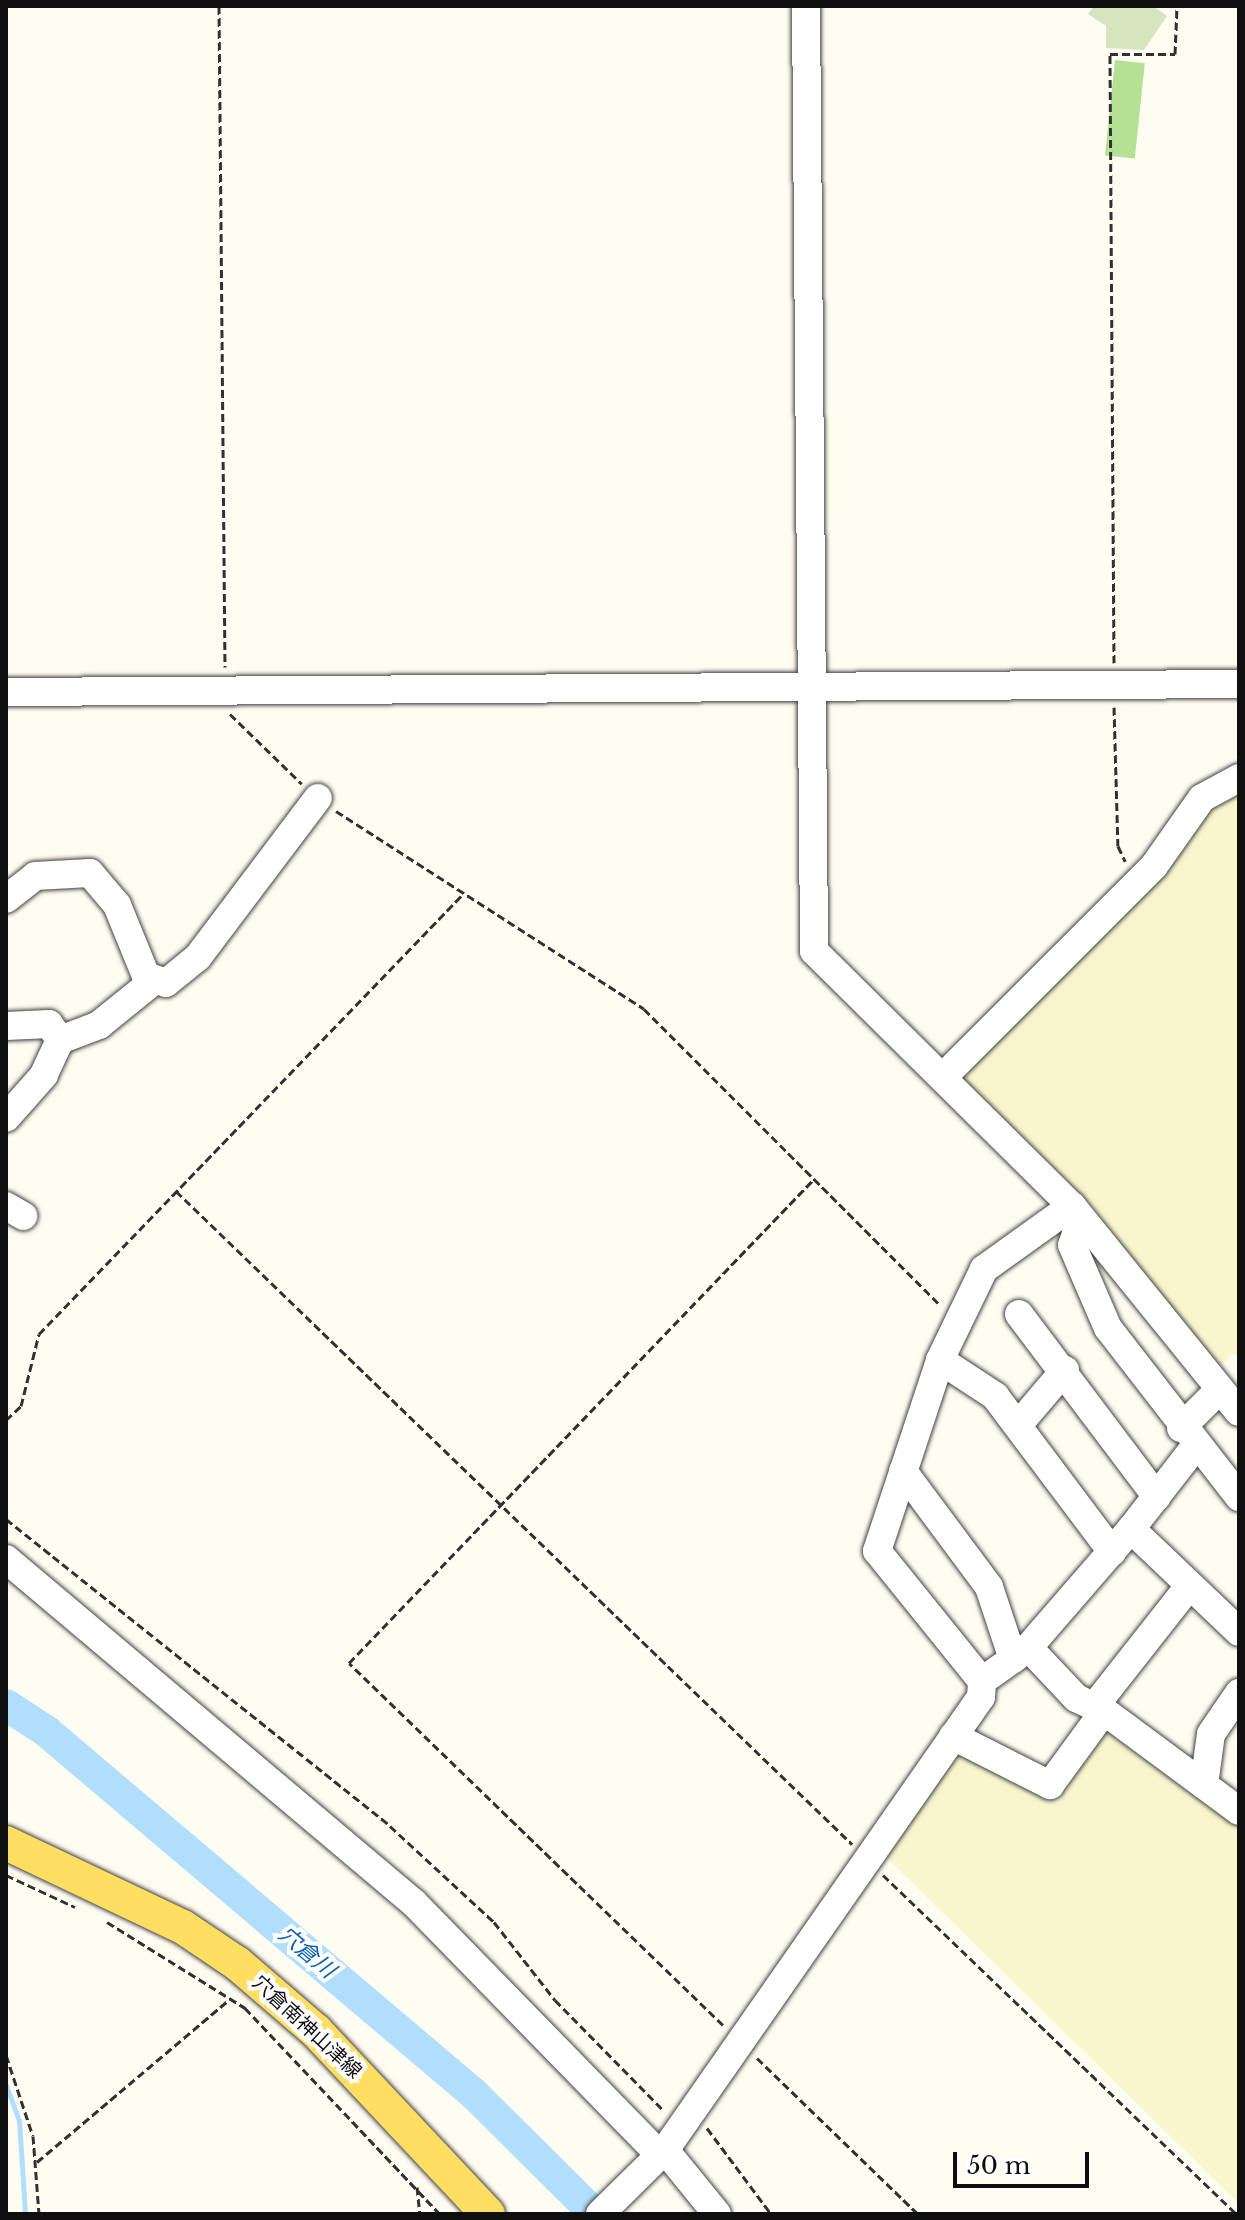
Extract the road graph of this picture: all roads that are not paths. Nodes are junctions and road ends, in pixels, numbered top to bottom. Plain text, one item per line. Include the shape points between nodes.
1 (806, 6) edge
2 (1239, 684) edge
3 (813, 689) junction
4 (6, 692) edge
5 (1239, 778) edge
6 (318, 798) road end
7 (6, 899) edge
8 (151, 983) junction
9 (6, 1026) edge
10 (60, 1040) junction
11 (943, 1077) junction
12 (11, 1115) edge
13 (1077, 1212) junction
14 (1019, 1314) dead end
15 (940, 1360) junction
16 (1065, 1370) junction
17 (1218, 1391) junction
18 (1239, 1412) edge
19 (1019, 1424) junction
20 (1188, 1438) junction
21 (903, 1471) junction
22 (1157, 1497) junction
23 (1239, 1497) edge
24 (1131, 1529) junction
25 (1112, 1552) junction
26 (6, 1559) edge
27 (1190, 1585) junction
28 (1239, 1632) edge
29 (1021, 1653) junction
30 (982, 1681) junction
31 (1239, 1693) edge
32 (1099, 1709) junction
33 (953, 1736) junction
34 (1204, 1785) junction
35 (1239, 1811) edge
36 (6, 1843) edge
37 (671, 2140) junction
38 (488, 2214) edge
39 (600, 2214) edge
40 (717, 2214) edge

1 - 3 street
2 - 3 street
3 - 4 street
3 - 11 street via 814,951
5 - 11 street via 1202,798 1138,879
6 - 8 street via 198,957 166,983
7 - 8 street via 35,876 90,873 117,905
8 - 10 street via 99,1025
9 - 10 street via 49,1024
10 - 12 street
11 - 13 street
13 - 15 street via 984,1269
13 - 17 street
13 - 20 street via 1072,1245 1093,1302
14 - 16 street
15 - 19 street via 986,1386
15 - 21 street
16 - 19 street
16 - 22 street
17 - 18 street
17 - 20 street
19 - 25 street
20 - 22 street
20 - 23 street
21 - 29 street via 989,1587
21 - 30 street via 877,1551
22 - 24 street
24 - 25 street
24 - 27 street
25 - 29 street
26 - 37 street via 435,1922
27 - 28 street
27 - 32 street
29 - 30 street
29 - 32 street
30 - 33 street via 981,1697
31 - 34 street via 1211,1734
32 - 33 street via 1050,1785
32 - 34 street
33 - 37 street
34 - 35 street
36 - 38 main road, 穴倉南神山津線 via 183,1927 263,1983
37 - 39 street
37 - 40 street

